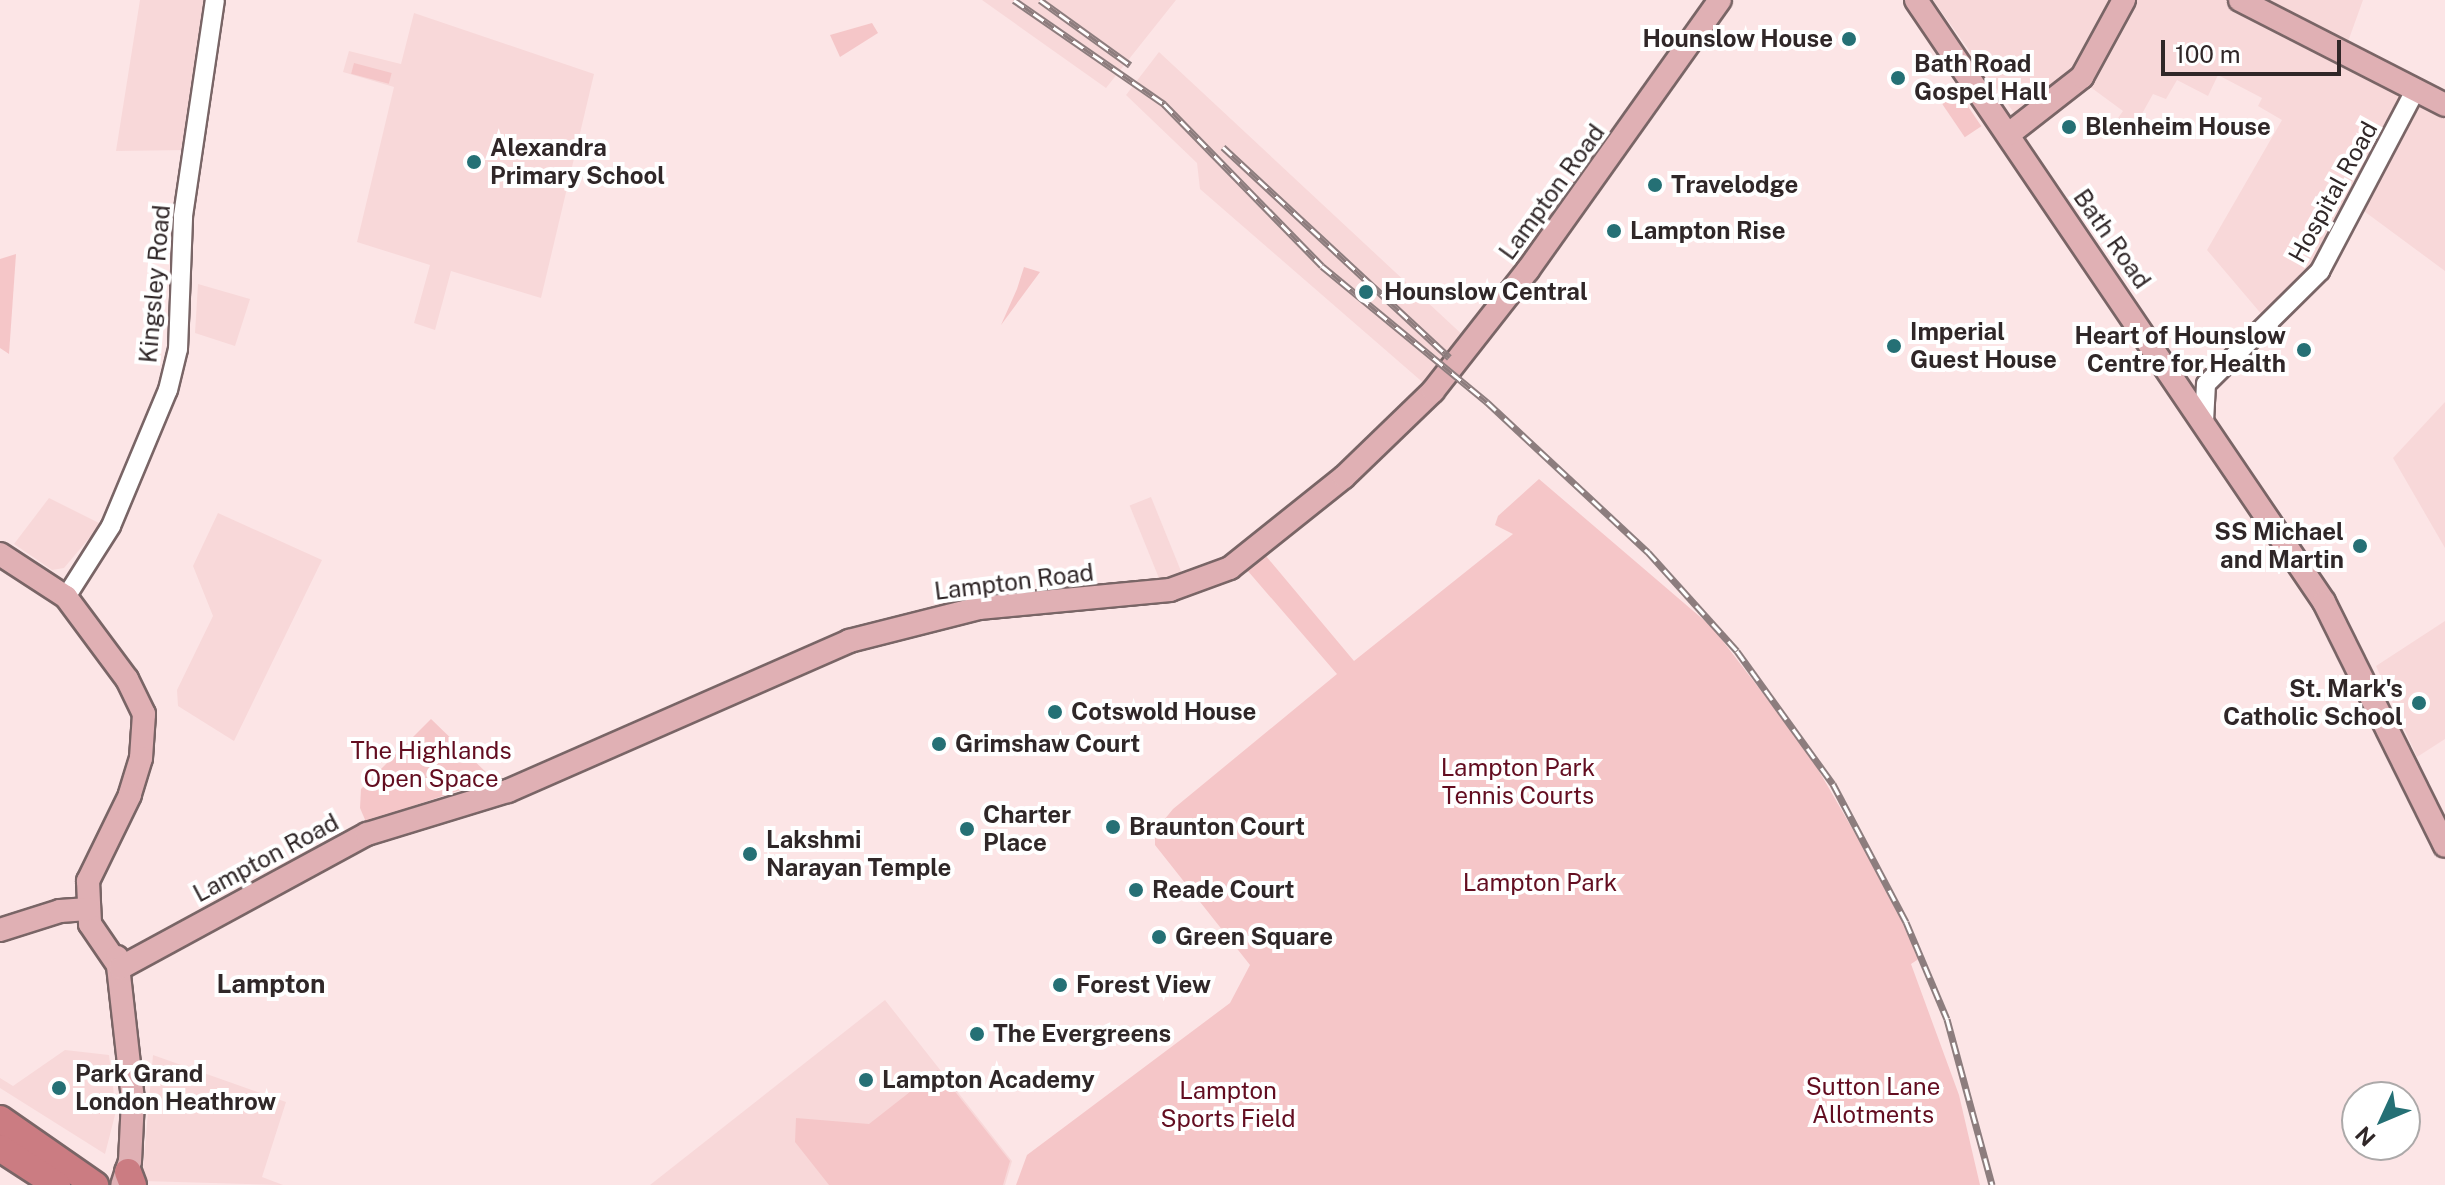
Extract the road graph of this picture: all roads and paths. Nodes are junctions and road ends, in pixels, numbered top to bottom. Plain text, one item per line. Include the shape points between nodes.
1 (215, 0) edge
2 (1720, 0) edge
3 (1916, 0) edge
4 (2124, 0) edge
5 (2240, 0) edge
6 (2416, 89) junction
7 (2445, 105) edge
8 (2009, 134) junction
9 (2172, 374) junction
10 (2211, 377) junction
11 (2204, 422) junction
12 (0, 554) edge
13 (66, 597) junction
14 (2445, 846) edge
15 (88, 909) junction
16 (0, 930) edge
17 (120, 968) junction
18 (0, 1119) edge
19 (0, 1148) edge
20 (125, 1176) edge
21 (57, 1185) edge
22 (95, 1185) edge

1 - 13 street, Kingsley Road via 183,216 179,340 168,390 111,526
2 - 17 main road, Lampton Road via 1528,270 1433,391 1344,477 1230,568 1170,590 979,608 849,641 508,791 331,850
3 - 8 main road, Bath Road
4 - 8 main road via 2082,77
5 - 6 main road
6 - 7 main road
6 - 10 street, Hospital Road via 2320,271
8 - 9 main road, Bath Road
9 - 10 street via 2189,382
9 - 11 main road, Bath Road
10 - 11 street via 2202,394
11 - 14 main road, Bath Road via 2342,632
12 - 13 main road
13 - 15 main road via 137,695 146,729 130,795 88,881
15 - 16 main road via 60,911
15 - 17 main road via 108,933
17 - 20 main road via 133,1100
18 - 22 highway
19 - 21 highway

